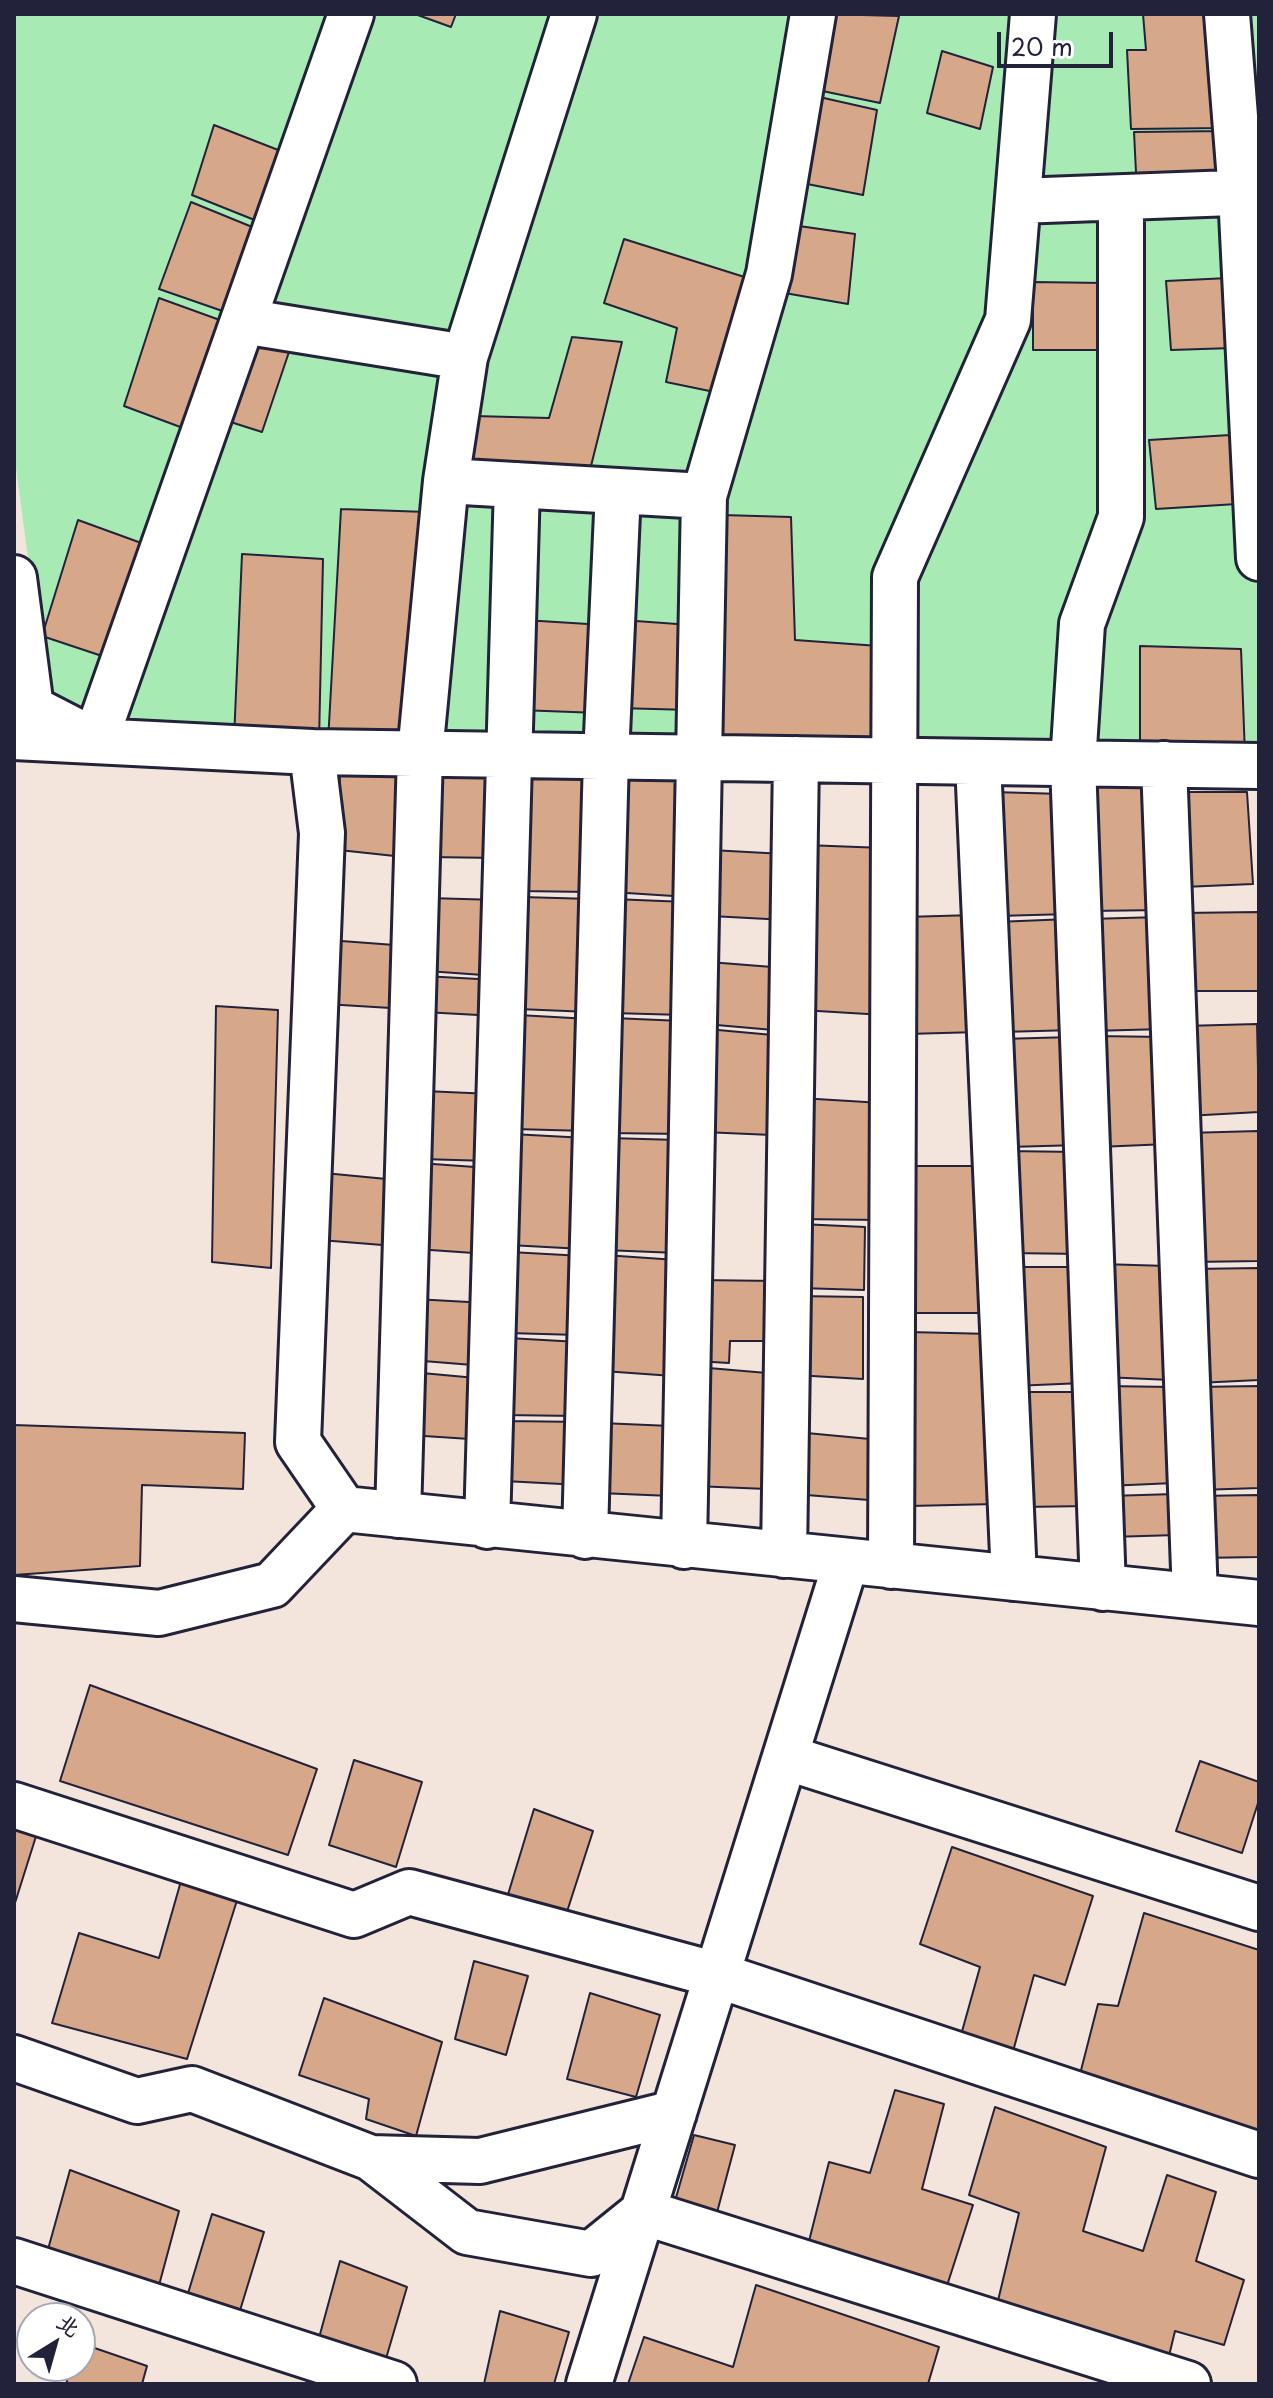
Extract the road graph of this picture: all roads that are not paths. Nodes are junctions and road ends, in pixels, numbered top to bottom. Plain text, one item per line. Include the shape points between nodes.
1 (351, 14) edge
2 (574, 14) edge
3 (813, 14) edge
4 (1033, 14) edge
5 (1227, 14) edge
6 (1250, 193) edge
7 (1121, 198) junction
8 (1018, 201) junction
9 (243, 321) junction
10 (465, 357) junction
11 (446, 481) junction
12 (517, 485) junction
13 (618, 491) junction
14 (704, 496) junction
15 (1259, 558) edge
16 (14, 578) edge
17 (14, 737) edge
18 (95, 741) junction
19 (312, 752) junction
20 (796, 759) junction
21 (978, 762) junction
22 (1164, 764) junction
23 (1259, 766) edge
24 (344, 1509) junction
25 (398, 1515) junction
26 (487, 1526) junction
27 (585, 1536) junction
28 (684, 1546) junction
29 (784, 1555) junction
30 (846, 1562) junction
31 (891, 1566) junction
32 (1014, 1578) junction
33 (1103, 1588) junction
34 (1195, 1596) junction
35 (14, 1599) edge
36 (1259, 1603) edge
37 (785, 1757) junction
38 (14, 1805) edge
39 (1259, 1908) edge
40 (717, 1975) junction
41 (14, 2058) edge
42 (674, 2113) junction
43 (1259, 2155) edge
44 (371, 2158) junction
45 (643, 2212) junction
46 (14, 2261) edge
47 (394, 2384) edge
48 (589, 2384) edge
49 (1188, 2384) edge

1 - 9 street
2 - 10 street
3 - 14 street via 769,274
4 - 8 street
5 - 6 street
6 - 7 street
6 - 15 street
7 - 8 street
7 - 33 street via 1121,517 1082,624 1073,763
8 - 31 street via 1008,320 895,577
9 - 10 street
9 - 18 street
10 - 11 street
11 - 12 street
11 - 25 street via 420,754
12 - 13 street
12 - 26 street
13 - 14 street
13 - 27 street
14 - 28 street
16 - 18 street via 31,708
17 - 18 street
18 - 19 street
19 - 20 street
19 - 24 street via 322,833 298,1442
20 - 21 street
20 - 29 street
21 - 22 street
21 - 32 street
22 - 23 street
22 - 34 street
24 - 25 street
24 - 35 street via 272,1585 159,1613
25 - 26 street
26 - 27 street
27 - 28 street
28 - 29 street
29 - 30 street
30 - 31 street
30 - 37 street
31 - 32 street
32 - 33 street
33 - 34 street
34 - 36 street
37 - 39 street
37 - 40 street
38 - 40 street via 354,1915 409,1892
40 - 42 street
40 - 43 street
41 - 44 street via 137,2101 192,2089
42 - 44 street via 480,2161
42 - 45 street
44 - 45 street via 467,2232 591,2254
45 - 48 street
45 - 49 street
46 - 47 street

